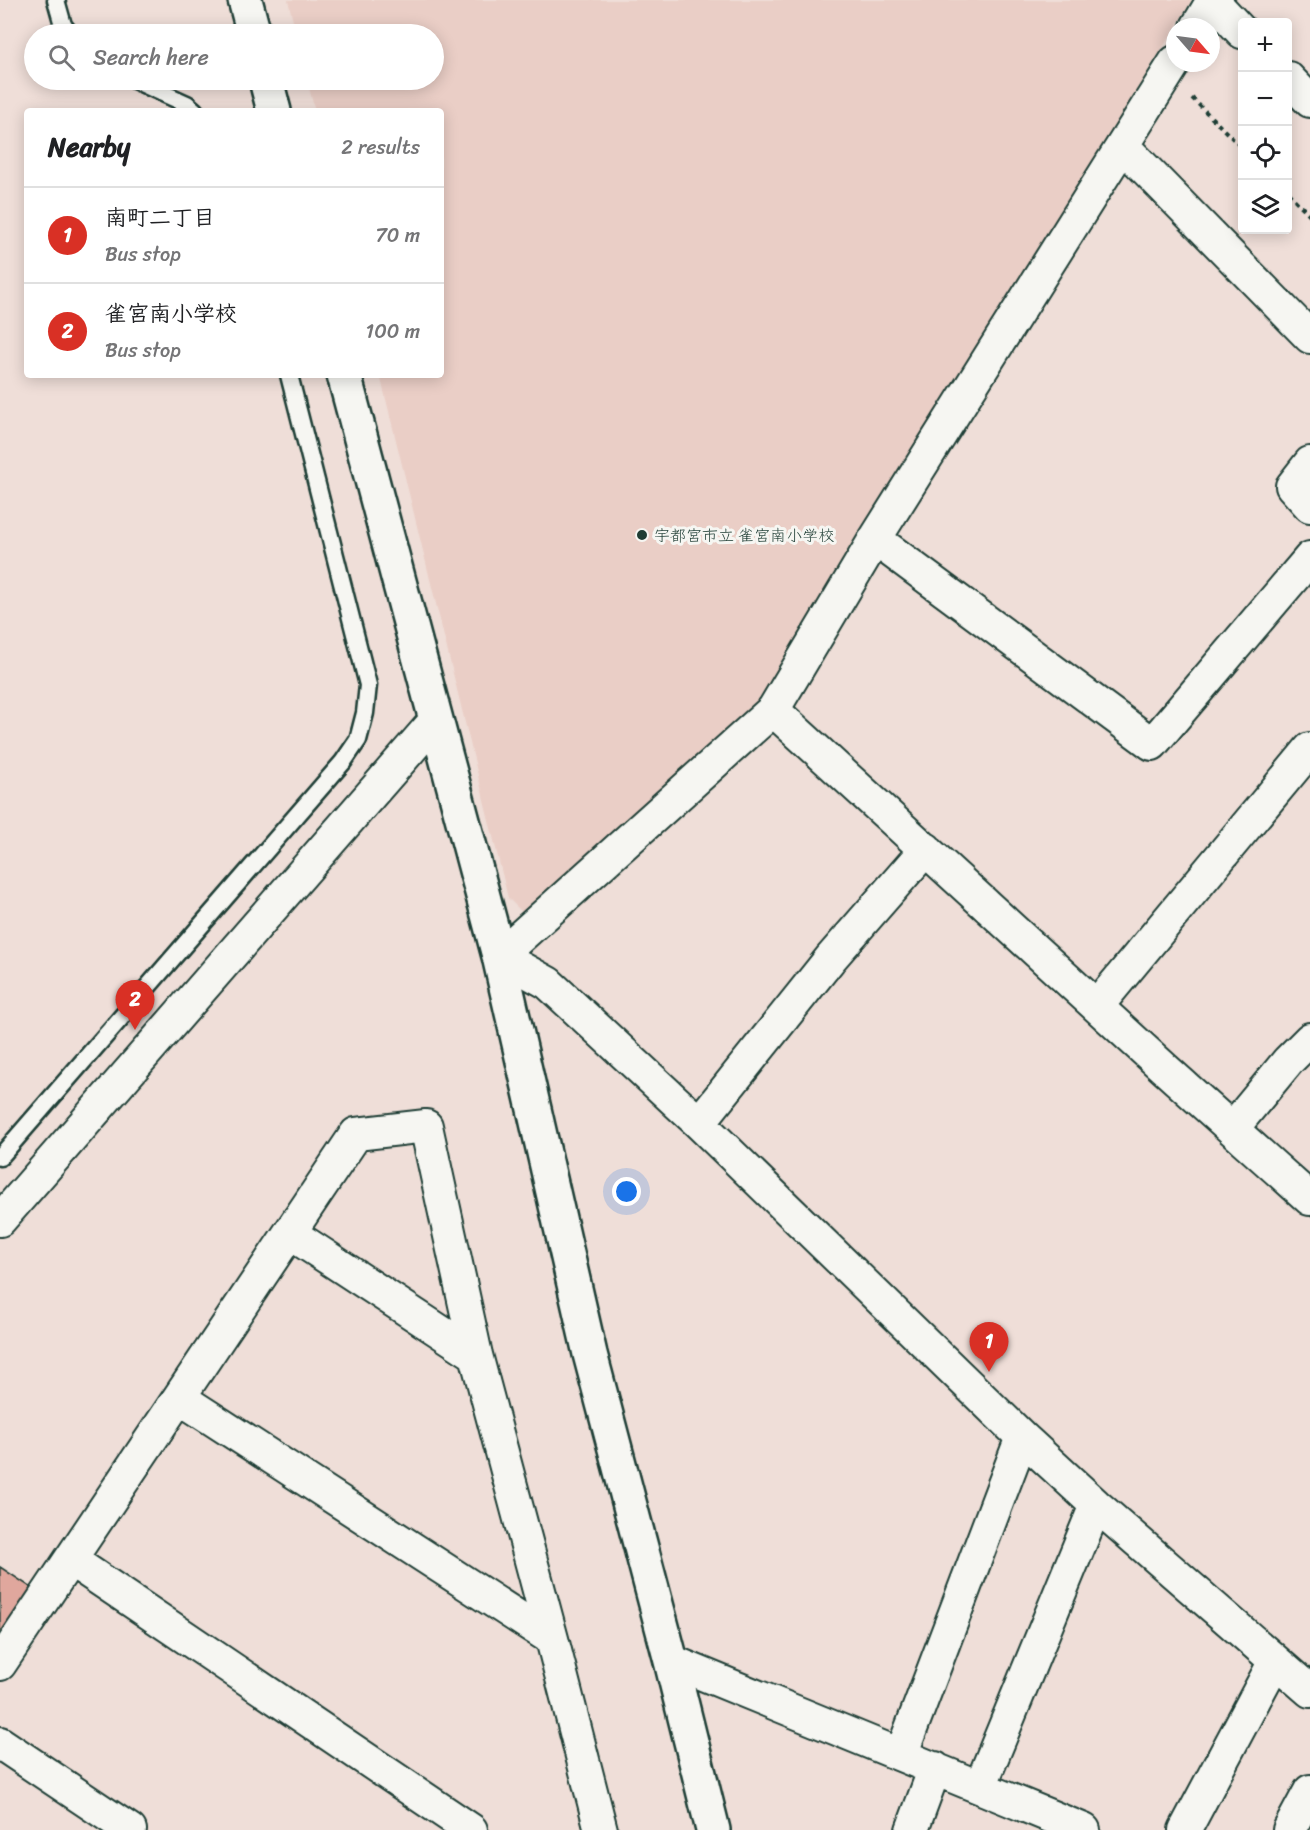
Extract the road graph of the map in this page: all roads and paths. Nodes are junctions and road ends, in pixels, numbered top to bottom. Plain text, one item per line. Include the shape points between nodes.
1 (56, 0) edge
2 (245, 0) edge
3 (1208, 9) edge
4 (63, 24) edge
5 (251, 24) edge
6 (1238, 29) edge
7 (1169, 72) edge
8 (1175, 72) edge
9 (1292, 83) edge
10 (156, 90) edge
11 (269, 90) edge
12 (1310, 101) edge
13 (192, 108) edge
14 (273, 108) edge
15 (1238, 143) edge
16 (1123, 146) junction
17 (1292, 198) edge
18 (1310, 215) edge
19 (1310, 337) edge
20 (291, 378) edge
21 (345, 378) edge
22 (1310, 463) edge
23 (1310, 506) edge
24 (875, 539) junction
25 (1310, 558) edge
26 (773, 710) junction
27 (435, 721) junction
28 (1310, 749) edge
29 (926, 849) junction
30 (499, 956) junction
31 (1097, 1006) junction
32 (1310, 1039) edge
33 (699, 1123) junction
34 (1232, 1129) junction
35 (0, 1155) edge
36 (1310, 1199) edge
37 (0, 1220) edge
38 (290, 1233) junction
39 (476, 1355) junction
40 (180, 1398) junction
41 (1022, 1437) junction
42 (1096, 1505) junction
43 (70, 1560) junction
44 (552, 1638) junction
45 (671, 1661) junction
46 (1275, 1661) junction
47 (0, 1664) edge
48 (1310, 1691) edge
49 (0, 1743) edge
50 (901, 1755) junction
51 (935, 1768) junction
52 (980, 1787) junction
53 (1310, 1791) edge
54 (1020, 1818) edge
55 (129, 1830) edge
56 (471, 1830) edge
57 (601, 1830) edge
58 (713, 1830) edge
59 (912, 1830) edge
60 (1084, 1830) edge
61 (1185, 1830) edge
62 (1289, 1830) edge

1 - 4 lane
2 - 5 street
3 - 6 street
7 - 16 street
8 - 15 path
9 - 12 street
10 - 13 lane
11 - 14 street
16 - 19 street
16 - 24 street
17 - 18 path
20 - 35 lane via 368,685 358,740 344,762
21 - 27 street
22 - 23 street via 1292,486
24 - 25 street via 1152,744
24 - 26 street
26 - 29 street
26 - 30 street
27 - 30 street
27 - 37 street
28 - 31 street
29 - 31 street
29 - 33 street via 831,958
30 - 33 street via 548,983
30 - 45 street via 590,1354
31 - 34 street
32 - 34 street
33 - 41 street
34 - 36 street
38 - 39 street
38 - 39 street via 356,1134 426,1126
38 - 40 street
39 - 44 street
40 - 43 street
40 - 44 street
41 - 42 street
41 - 50 street
42 - 46 street
42 - 52 street
43 - 47 street
43 - 56 street
44 - 57 street
45 - 50 street
45 - 58 street
46 - 48 street
46 - 61 street
49 - 55 street
50 - 51 street
51 - 52 street
51 - 59 street
52 - 54 street
53 - 62 street
54 - 60 street

